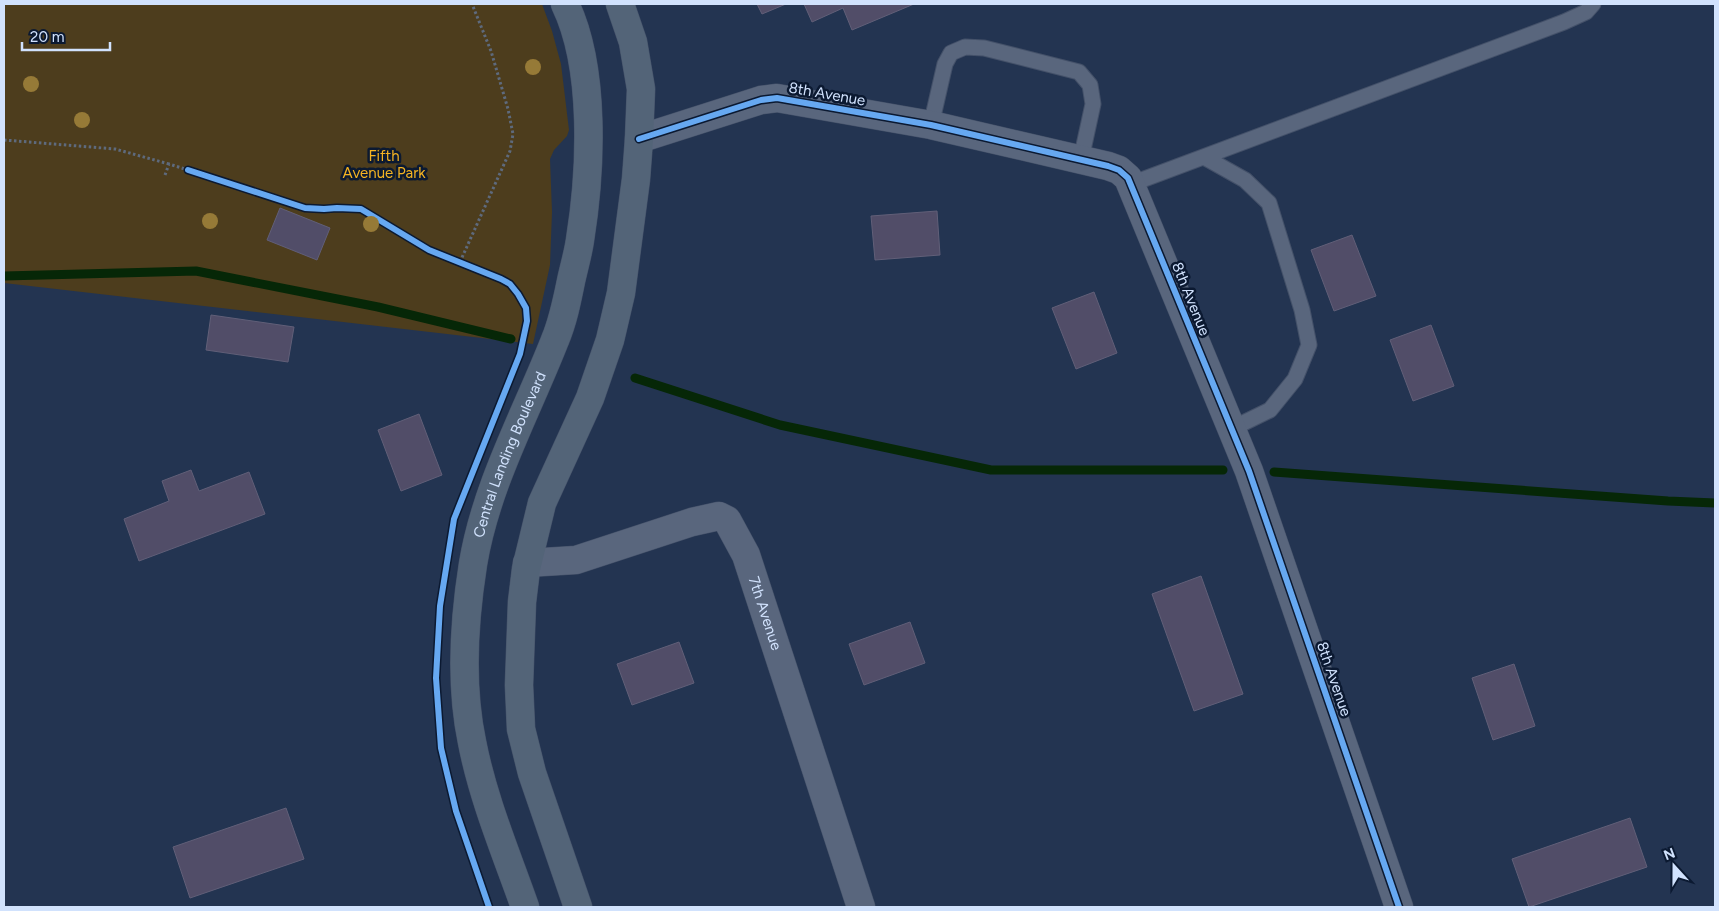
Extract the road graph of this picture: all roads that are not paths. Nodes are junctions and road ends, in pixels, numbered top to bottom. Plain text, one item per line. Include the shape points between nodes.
1 (565, 4) edge
2 (620, 4) edge
3 (1593, 4) edge
4 (931, 125) junction
5 (640, 139) junction
6 (1204, 157) junction
7 (1081, 159) junction
8 (1130, 184) junction
9 (1231, 428) junction
10 (527, 563) junction
11 (525, 907) edge
12 (578, 907) edge
13 (861, 907) edge
14 (1399, 907) edge

1 - 11 street, Central Landing Boulevard via 576,31 587,107 586,187 580,243 556,338 485,515 474,564 465,648 466,696 472,742 491,811
2 - 5 street via 639,73
3 - 6 lane via 1586,12 1564,22
4 - 5 street, 8th Avenue via 777,98 761,100
4 - 7 street, 8th Avenue
4 - 7 lane via 945,64 952,52 965,47 984,48 1079,72 1090,85 1094,104
5 - 10 street via 617,316 590,398 542,503
6 - 8 lane
6 - 9 lane via 1245,180 1269,203 1302,310 1309,345 1295,379 1270,410
7 - 8 street, 8th Avenue via 1119,170
8 - 9 street, 8th Avenue
9 - 14 street, 8th Avenue via 1252,480
10 - 12 street via 521,611 521,729 532,773
10 - 13 street, 7th Avenue via 576,560 692,522 719,516 727,520 746,555

